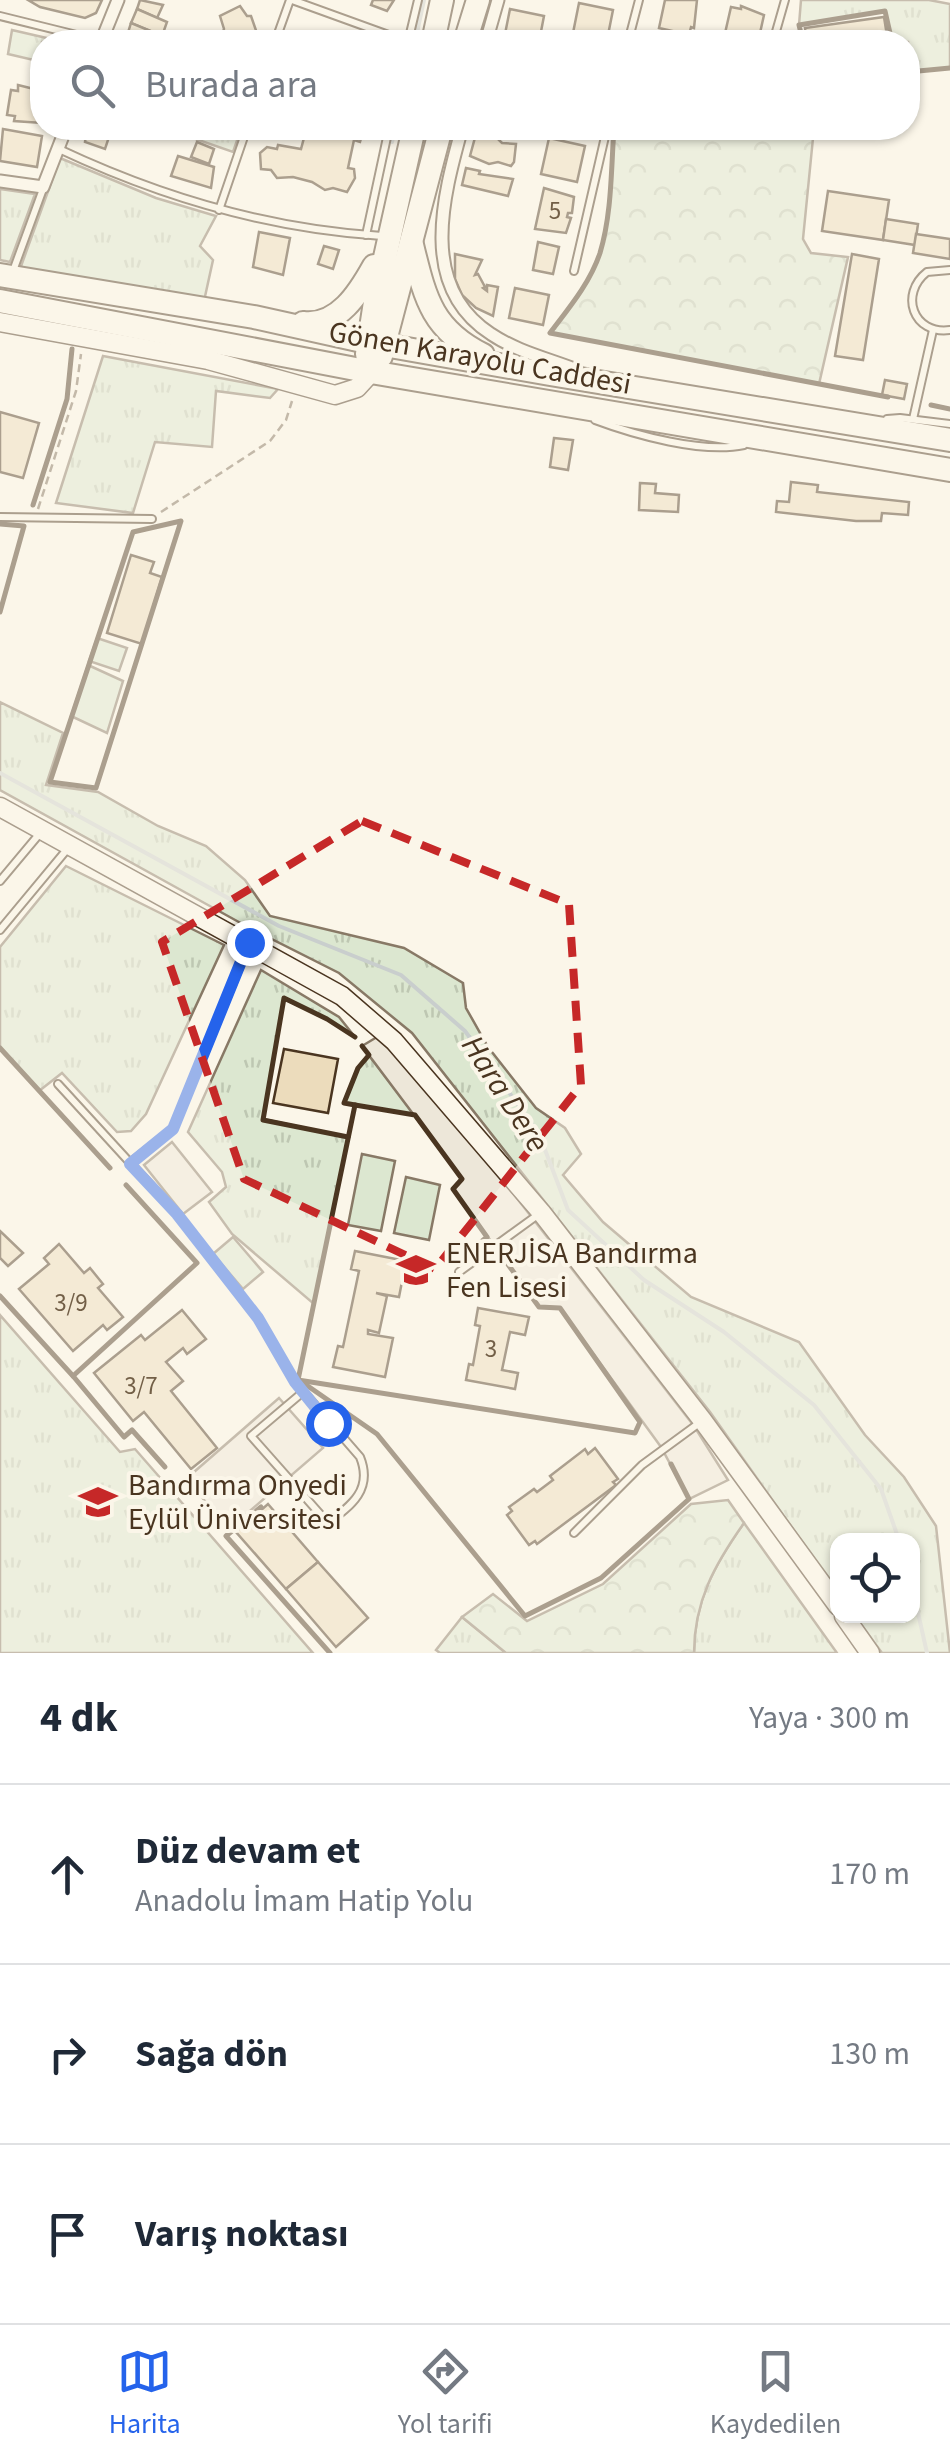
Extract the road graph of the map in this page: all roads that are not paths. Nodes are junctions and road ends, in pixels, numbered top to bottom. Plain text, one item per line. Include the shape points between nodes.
1 (118, 0) edge
2 (291, 0) edge
3 (418, 0) edge
4 (442, 0) edge
5 (478, 0) edge
6 (498, 0) edge
7 (639, 0) edge
8 (784, 0) edge
9 (0, 16) edge
10 (54, 30) edge
11 (106, 30) edge
12 (280, 30) edge
13 (375, 30) edge
14 (411, 30) edge
15 (436, 30) edge
16 (469, 30) edge
17 (489, 30) edge
18 (631, 30) edge
19 (776, 30) edge
20 (61, 140) edge
21 (243, 140) edge
22 (390, 140) edge
23 (411, 140) edge
24 (434, 140) edge
25 (459, 140) edge
26 (604, 140) edge
27 (58, 148) junction
28 (0, 180) edge
29 (43, 188) junction
30 (220, 210) junction
31 (389, 237) junction
32 (950, 270) edge
33 (574, 271) dead end
34 (5, 276) edge
35 (0, 301) edge
36 (254, 317) junction
37 (0, 322) edge
38 (933, 330) junction
39 (950, 330) edge
40 (376, 343) junction
41 (514, 367) junction
42 (371, 372) junction
43 (550, 374) junction
44 (614, 384) junction
45 (913, 419) junction
46 (856, 424) junction
47 (950, 424) edge
48 (950, 440) edge
49 (950, 470) edge
50 (0, 518) edge
51 (152, 519) road end
52 (0, 807) edge
53 (42, 831) junction
54 (69, 847) junction
55 (0, 881) edge
56 (0, 930) edge
57 (249, 942) junction
58 (58, 1084) dead end
59 (130, 1164) junction
60 (541, 1212) junction
61 (459, 1272) dead end
62 (303, 1392) junction
63 (704, 1420) junction
64 (574, 1532) dead end
65 (830, 1595) edge
66 (849, 1623) edge
67 (870, 1653) edge

1 - 11 street
2 - 12 lane
2 - 13 lane
3 - 14 lane
4 - 15 highway
5 - 16 highway
6 - 17 street
7 - 18 lane
8 - 19 lane
9 - 10 lane
20 - 27 street
21 - 30 lane
22 - 31 lane
23 - 31 highway
24 - 31 highway
25 - 44 street via 441,240 460,306 499,339
26 - 33 lane
27 - 29 street
27 - 30 lane
28 - 29 street
29 - 34 lane
30 - 31 lane
31 - 36 highway via 360,292 327,320
31 - 40 highway
31 - 41 highway via 444,326 464,346
32 - 38 lane via 928,272 913,287 912,308
34 - 36 highway, Gönen Karayolu Caddesi
35 - 42 highway, Gönen Karayolu Caddesi
36 - 40 highway, Gönen Karayolu Caddesi
37 - 42 street via 208,360 335,395 357,388
38 - 39 lane
38 - 45 lane
40 - 41 highway, Gönen Karayolu Caddesi
40 - 42 highway
41 - 43 highway, Gönen Karayolu Caddesi
42 - 43 street via 392,356 409,355
42 - 49 highway, Gönen Karayolu Caddesi
43 - 44 highway, Gönen Karayolu Caddesi
44 - 46 highway, Gönen Karayolu Caddesi
45 - 46 lane
45 - 47 lane
46 - 48 highway, Gönen Karayolu Caddesi
50 - 51 lane
52 - 53 street
53 - 54 street
53 - 55 lane
54 - 56 lane
54 - 57 street
57 - 59 lane via 173,1129
57 - 60 street via 370,1017
58 - 59 lane
59 - 62 lane via 258,1318
60 - 61 lane
60 - 63 street
62 - 62 lane via 364,1465 360,1496 328,1522 251,1436
63 - 64 lane via 642,1466
63 - 65 street
66 - 67 street

